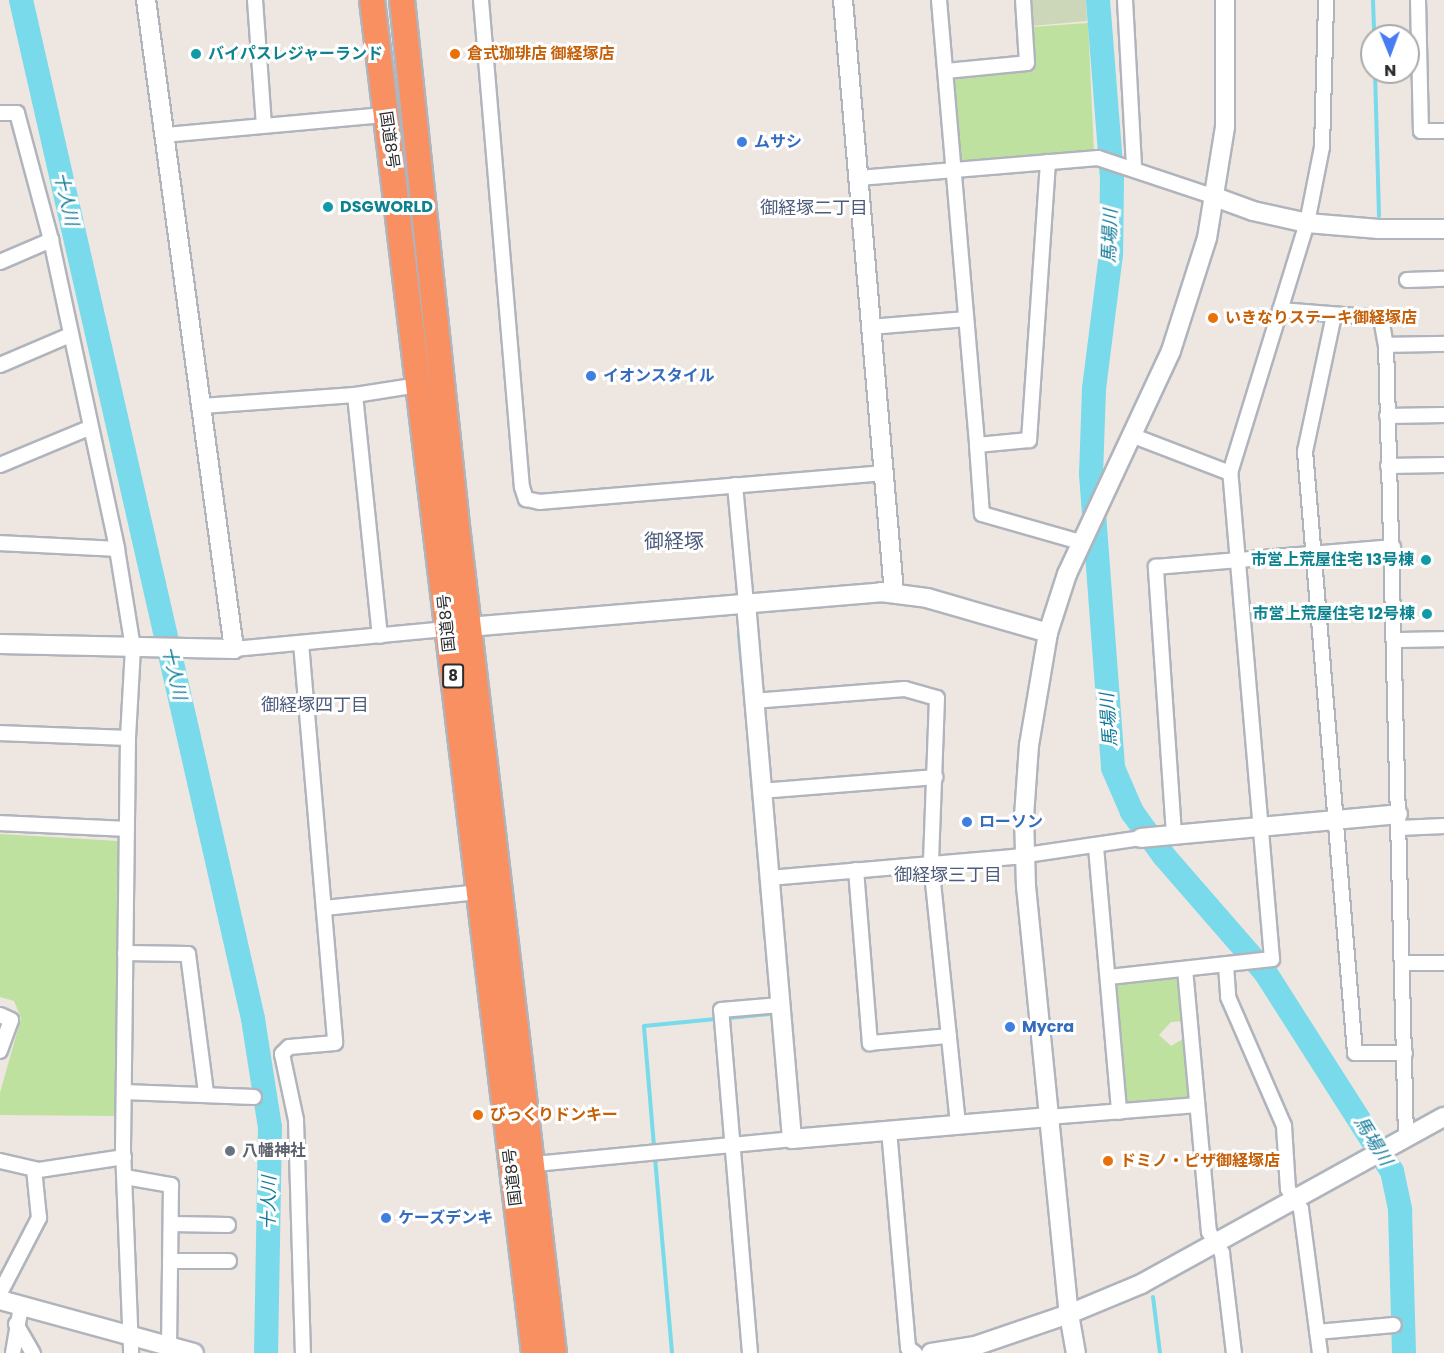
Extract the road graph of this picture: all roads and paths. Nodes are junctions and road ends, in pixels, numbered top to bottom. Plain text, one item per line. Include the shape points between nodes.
1 (147, 0) edge
2 (255, 0) edge
3 (372, 0) edge
4 (402, 0) edge
5 (481, 0) edge
6 (843, 0) edge
7 (939, 0) edge
8 (1023, 0) edge
9 (1125, 0) edge
10 (1225, 0) edge
11 (1326, 0) edge
12 (1418, 0) edge
13 (946, 71) junction
14 (0, 113) edge
15 (385, 115) junction
16 (264, 125) junction
17 (1444, 131) edge
18 (165, 135) junction
19 (1048, 162) junction
20 (1134, 168) junction
21 (954, 170) junction
22 (860, 178) junction
23 (1215, 197) junction
24 (1307, 223) junction
25 (1444, 229) edge
26 (51, 240) junction
27 (0, 262) edge
28 (1444, 279) edge
29 (1407, 280) dead end
30 (1280, 310) junction
31 (1334, 315) junction
32 (966, 319) junction
33 (872, 327) junction
34 (70, 335) junction
35 (1444, 344) edge
36 (1386, 345) junction
37 (0, 365) edge
38 (419, 385) junction
39 (356, 394) junction
40 (202, 406) junction
41 (1444, 415) edge
42 (1387, 416) junction
43 (89, 428) junction
44 (1131, 435) junction
45 (977, 445) junction
46 (0, 465) edge
47 (1444, 465) edge
48 (1388, 466) junction
49 (884, 473) junction
50 (1230, 473) junction
51 (735, 485) junction
52 (1083, 535) junction
53 (0, 543) edge
54 (1393, 547) junction
55 (117, 549) junction
56 (1314, 553) junction
57 (1238, 560) junction
58 (894, 592) junction
59 (746, 603) junction
60 (458, 628) junction
61 (1048, 633) junction
62 (380, 636) junction
63 (1444, 639) edge
64 (1394, 640) junction
65 (301, 643) junction
66 (0, 644) edge
67 (142, 649) junction
68 (234, 649) junction
69 (753, 701) junction
70 (0, 733) edge
71 (128, 738) junction
72 (935, 777) junction
73 (761, 791) junction
74 (1338, 821) junction
75 (1398, 821) junction
76 (0, 824) edge
77 (1259, 826) junction
78 (1444, 826) edge
79 (127, 829) junction
80 (1167, 835) junction
81 (1141, 838) joint
82 (1095, 847) junction
83 (1024, 855) junction
84 (931, 863) junction
85 (856, 870) junction
86 (769, 878) junction
87 (478, 892) junction
88 (324, 908) junction
89 (125, 953) junction
90 (1403, 963) junction
91 (1444, 963) edge
92 (1226, 965) junction
93 (1185, 969) junction
94 (1109, 977) junction
95 (780, 1005) junction
96 (0, 1015) edge
97 (949, 1036) junction
98 (0, 1051) edge
99 (1405, 1053) junction
100 (124, 1092) junction
101 (206, 1092) junction
102 (254, 1097) dead end
103 (1197, 1105) junction
104 (1119, 1112) junction
105 (1049, 1117) junction
106 (1444, 1117) edge
107 (958, 1123) junction
108 (889, 1130) junction
109 (1406, 1138) junction
110 (792, 1139) junction
111 (733, 1145) junction
112 (124, 1157) junction
113 (0, 1161) edge
114 (534, 1164) junction
115 (34, 1169) junction
116 (125, 1177) junction
117 (1295, 1200) junction
118 (171, 1224) junction
119 (228, 1225) dead end
120 (1215, 1243) junction
121 (170, 1261) junction
122 (229, 1261) dead end
123 (0, 1293) edge
124 (0, 1300) edge
125 (21, 1306) junction
126 (1069, 1314) junction
127 (16, 1324) junction
128 (1394, 1324) dead end
129 (1317, 1332) junction
130 (132, 1345) edge
131 (169, 1349) edge
132 (13, 1353) edge
133 (33, 1353) edge
134 (194, 1353) edge
135 (303, 1353) edge
136 (534, 1353) edge
137 (554, 1353) edge
138 (750, 1353) edge
139 (915, 1353) edge
140 (932, 1353) edge
141 (1076, 1353) edge
142 (1234, 1353) edge
143 (1320, 1353) edge

1 - 18 street
2 - 16 street
3 - 15 highway, 国道8号 / 8
4 - 60 highway, 国道8号 / 8
5 - 51 street via 523,494 526,499 540,502
6 - 22 street
7 - 13 street
8 - 13 street via 1028,63
9 - 20 street
10 - 23 street via 1226,92
11 - 24 street via 1322,147
12 - 17 street via 1421,131
13 - 21 street
14 - 26 street via 17,113
15 - 16 street
15 - 38 highway, 国道8号 / 8
16 - 18 street
18 - 40 street
19 - 20 street via 1104,159
19 - 21 street
19 - 45 street via 1029,440
20 - 23 street
21 - 22 street
21 - 32 street
22 - 33 street
23 - 24 street via 1253,211
23 - 44 street via 1191,294 1171,351
24 - 25 street
24 - 30 street
26 - 27 street
26 - 34 street
28 - 29 street
30 - 31 street
30 - 50 street
31 - 36 street via 1382,318
31 - 56 street via 1305,451
32 - 33 street
32 - 45 street
33 - 49 street
34 - 37 street
34 - 43 street
35 - 36 street
36 - 42 street
38 - 39 street
38 - 60 highway, 国道8号 / 8
39 - 40 street
39 - 62 street
40 - 68 street
41 - 42 street
42 - 48 street
43 - 46 street
43 - 55 street
44 - 50 street
44 - 52 street
45 - 52 street via 982,514
47 - 48 street
48 - 54 street
49 - 51 street
49 - 58 street
50 - 57 street
51 - 59 street
52 - 61 street
53 - 55 street
54 - 56 street
54 - 64 street
55 - 67 street
56 - 57 street
56 - 74 street
57 - 77 street
57 - 80 street via 1156,567
58 - 59 street
58 - 61 street
59 - 60 street
59 - 69 street
60 - 62 street
60 - 87 highway, 国道8号 / 8
60 - 114 highway, 国道8号 / 8
61 - 83 street via 1029,745
62 - 65 street
63 - 64 street
64 - 75 street
65 - 68 street
65 - 88 street
66 - 67 street
67 - 68 street
67 - 71 street
69 - 72 street via 905,689 937,698
69 - 73 street
70 - 71 street
71 - 79 street
72 - 73 street
72 - 84 street
73 - 86 street
74 - 75 street
74 - 77 street
74 - 99 street via 1355,1053
75 - 78 street
75 - 90 street
76 - 79 street
77 - 80 street
77 - 92 street via 1272,959
79 - 89 street
80 - 81 street
81 - 82 street
82 - 83 street
82 - 94 street
83 - 84 street
83 - 105 street
84 - 85 street
84 - 97 street
85 - 86 street
85 - 97 street via 870,1042
86 - 95 street
87 - 88 street
87 - 136 highway, 国道8号 / 8
88 - 135 street via 335,1043 289,1047 282,1054 296,1120
89 - 100 street
89 - 101 street via 188,954
90 - 91 street
90 - 99 street
92 - 93 street
92 - 117 street via 1228,997 1284,1126 1288,1189
93 - 94 street
93 - 103 street
94 - 104 street
95 - 110 street
95 - 111 street via 721,1010
96 - 98 street via 11,1020
97 - 107 street
99 - 109 street
100 - 101 street
100 - 112 street
101 - 102 street
103 - 104 street
103 - 120 street via 1209,1232
104 - 105 street
105 - 107 street
105 - 126 street
106 - 109 street
107 - 108 street
108 - 110 street
108 - 139 street via 908,1348
109 - 117 street
110 - 111 street
111 - 114 street
111 - 138 street
112 - 115 street
112 - 116 street
113 - 115 street
114 - 137 highway, 国道8号 / 8
115 - 123 street via 39,1218
116 - 118 street via 171,1185
116 - 130 street
117 - 120 street
117 - 129 street via 1301,1209
118 - 119 street
118 - 121 street
120 - 126 street via 1141,1284
120 - 142 street via 1222,1254
121 - 122 street
121 - 131 street
124 - 125 street
125 - 127 street
125 - 130 street
126 - 140 street via 994,1341
126 - 141 street
127 - 132 street
127 - 133 street
128 - 129 street
129 - 143 street
130 - 131 street
131 - 134 street

